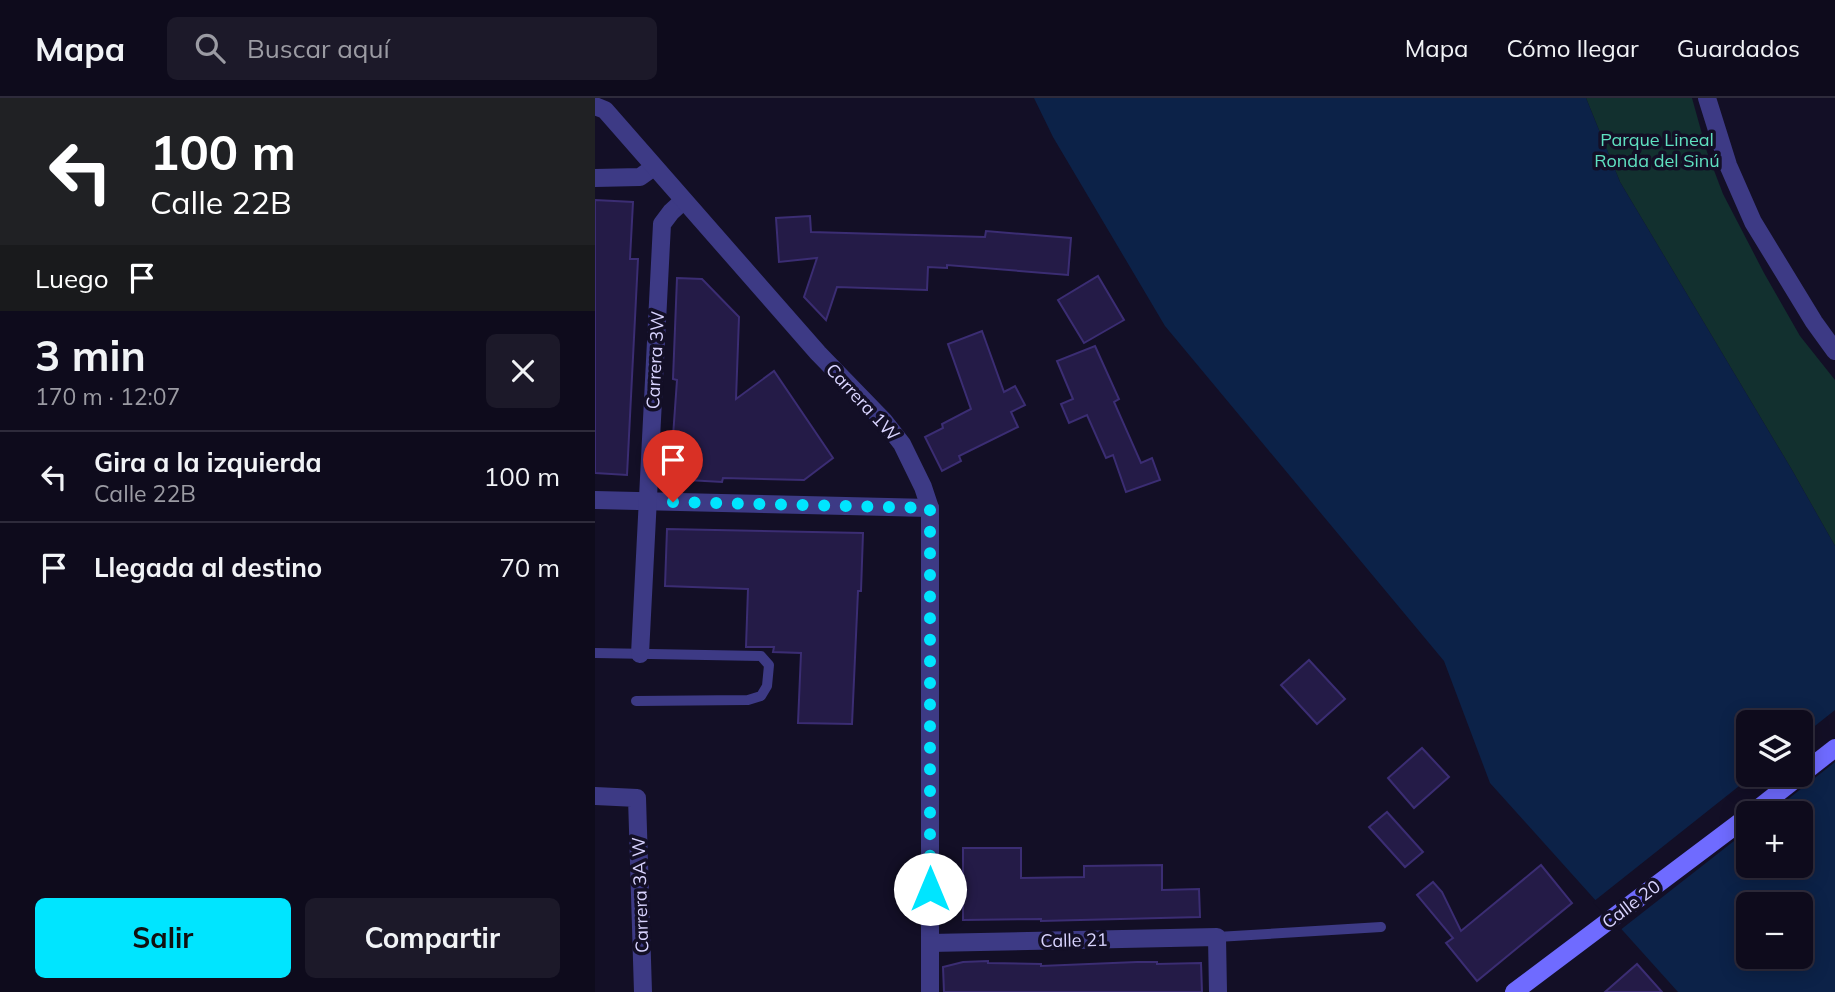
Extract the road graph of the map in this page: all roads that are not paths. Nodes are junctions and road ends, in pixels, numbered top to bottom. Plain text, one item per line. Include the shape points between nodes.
1 (1707, 98) edge
2 (595, 106) edge
3 (654, 167) junction
4 (595, 178) edge
5 (683, 201) junction
6 (1835, 351) edge
7 (595, 500) edge
8 (647, 502) junction
9 (930, 508) junction
10 (595, 653) edge
11 (641, 654) junction
12 (636, 701) dead end
13 (1835, 748) edge
14 (595, 796) edge
15 (1768, 801) edge
16 (1736, 826) edge
17 (1381, 927) dead end
18 (1217, 937) junction
19 (930, 943) junction
20 (643, 992) edge
21 (930, 992) edge
22 (1218, 992) edge
23 (1514, 992) edge

1 - 6 street via 1728,165 1753,222
2 - 3 street, Carrera 1W via 605,110
3 - 4 street via 640,177
3 - 5 street, Carrera 1W
5 - 8 street, Carrera 3W via 662,224
5 - 9 street, Carrera 1W via 884,421 902,444
7 - 8 street
8 - 9 street
8 - 11 street, Carrera 3W
9 - 19 street, Carrera 1W
10 - 11 lane
11 - 12 lane via 761,656 769,665 767,686 761,696 748,699
13 - 15 main road, Calle 20
14 - 20 street, Carrera 3A W via 636,797
16 - 23 main road, Calle 20
17 - 18 lane
18 - 19 street, Calle 21
18 - 22 street
19 - 21 street, Carrera 1W

